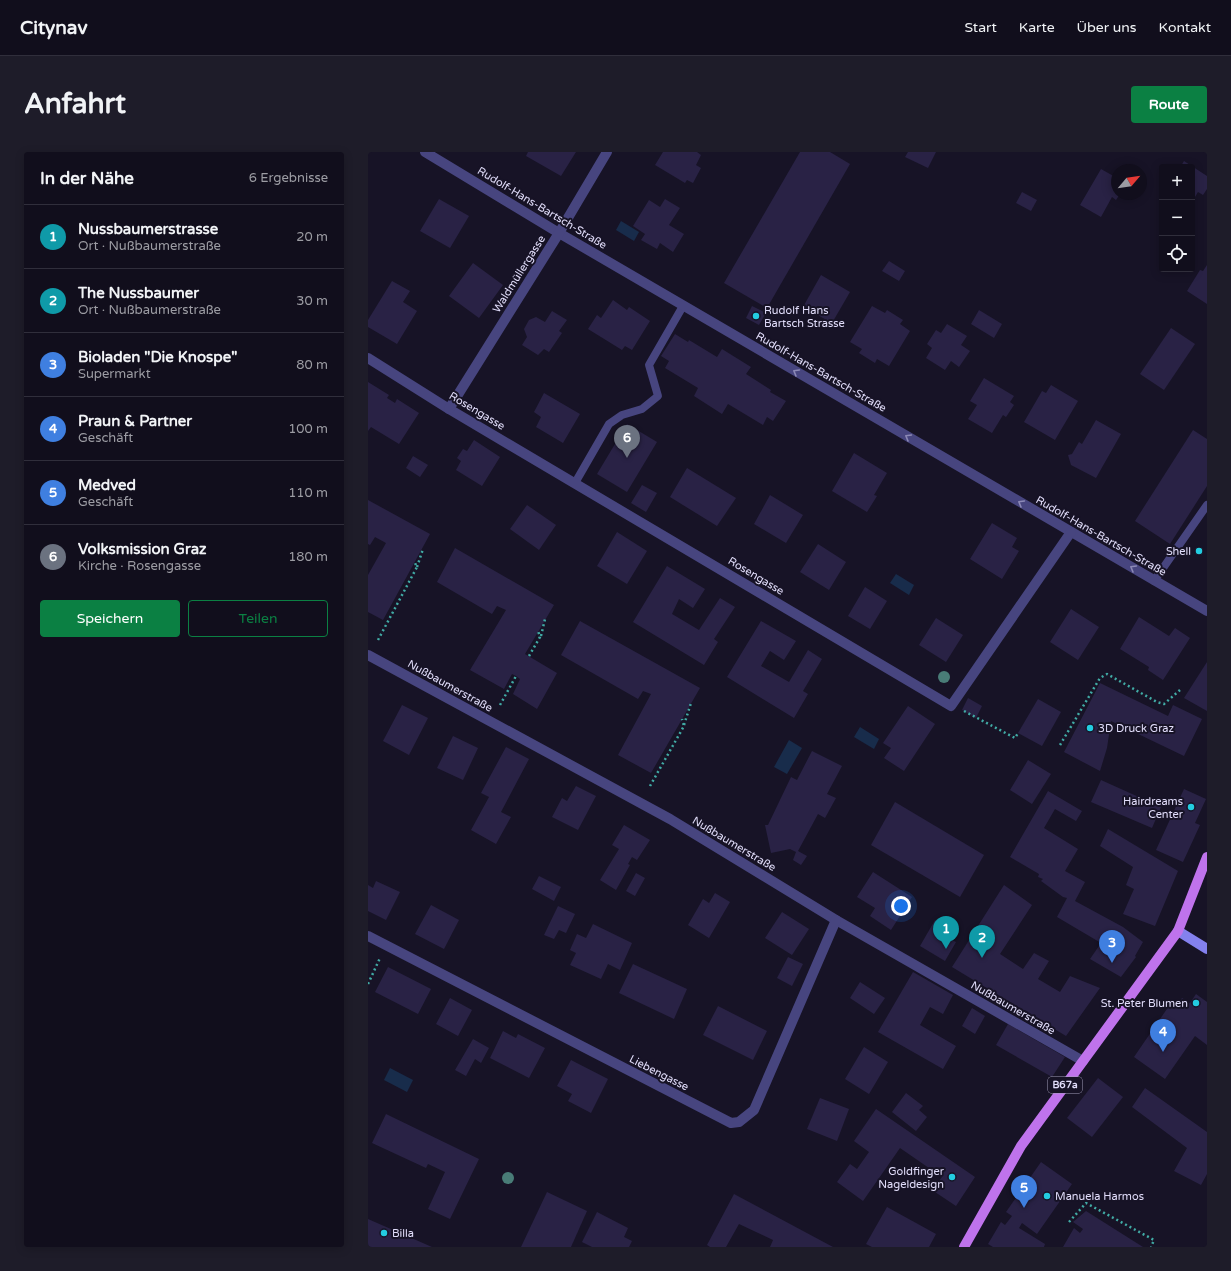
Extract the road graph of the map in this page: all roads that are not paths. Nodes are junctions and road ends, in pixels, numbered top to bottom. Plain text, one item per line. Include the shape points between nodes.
1 (425, 152) edge
2 (608, 152) edge
3 (559, 233) junction
4 (683, 306) junction
5 (368, 358) edge
6 (449, 408) junction
7 (575, 483) junction
8 (1207, 505) edge
9 (1071, 532) junction
10 (1154, 581) junction
11 (1207, 611) edge
12 (368, 655) edge
13 (1207, 857) edge
14 (836, 920) junction
15 (1178, 930) junction
16 (368, 936) edge
17 (1207, 949) edge
18 (1083, 1062) junction
19 (964, 1247) edge

1 - 3 street, Rudolf-Hans-Bartsch-Straße
2 - 3 street, Waldmüllergasse
3 - 4 street, Rudolf-Hans-Bartsch-Straße
3 - 6 street, Waldmüllergasse
4 - 7 lane via 649,365 658,396 642,409 622,415 609,424
9 -> 4 street, Rudolf-Hans-Bartsch-Straße
5 - 6 street, Rosengasse
6 - 7 street, Rosengasse
7 - 9 street, Rosengasse via 951,706
8 - 10 lane
10 -> 9 street, Rudolf-Hans-Bartsch-Straße
10 - 11 street, Rudolf-Hans-Bartsch-Straße
12 - 14 street, Nußbaumerstraße via 670,819
13 - 15 main road, B67a
14 - 16 street, Liebengasse via 754,1110 739,1122 731,1123
14 - 18 street, Nußbaumerstraße
15 - 17 street
15 - 18 main road, B67a
18 - 19 main road, B67a via 1022,1146

